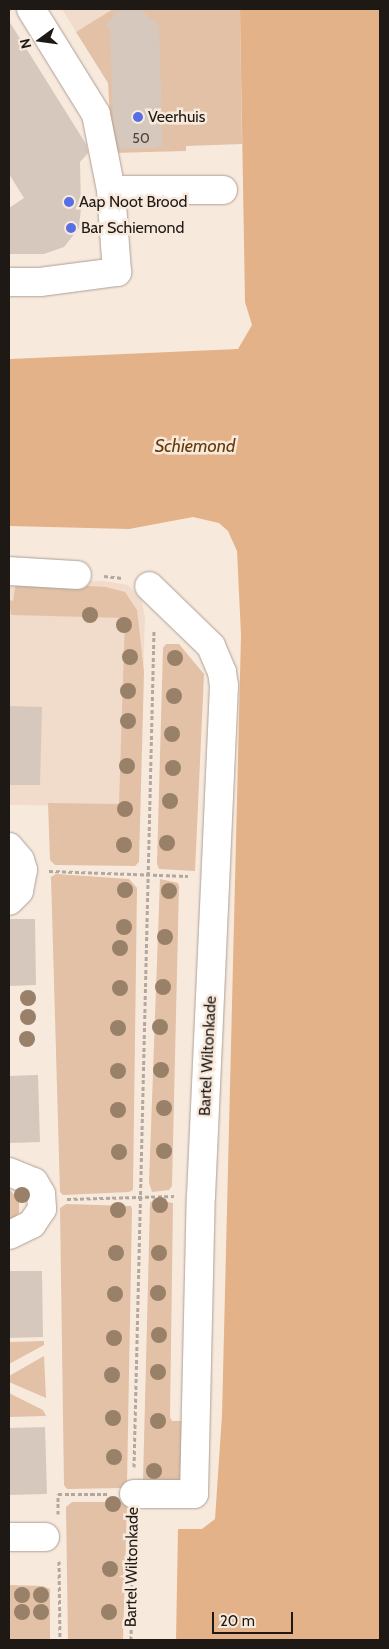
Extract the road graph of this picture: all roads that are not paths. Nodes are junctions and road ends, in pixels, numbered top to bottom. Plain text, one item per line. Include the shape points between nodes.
1 (31, 9) edge
2 (111, 190) junction
3 (223, 190) dead end
4 (9, 282) edge
5 (9, 572) edge
6 (77, 575) road end
7 (149, 586) road end
8 (9, 847) edge
9 (9, 901) edge
10 (9, 1172) edge
11 (9, 1235) edge
12 (134, 1494) road end
13 (9, 1537) edge
14 (52, 1537) road end

1 - 2 street via 96,114
2 - 3 street
2 - 4 street via 117,272 40,282
5 - 6 street
7 - 12 street, Bartel Wiltonkade via 211,646 222,672 217,878 201,1196 194,1494
8 - 9 street via 20,860 23,870 19,891
10 - 11 street via 34,1182 42,1200 39,1217
13 - 14 street

